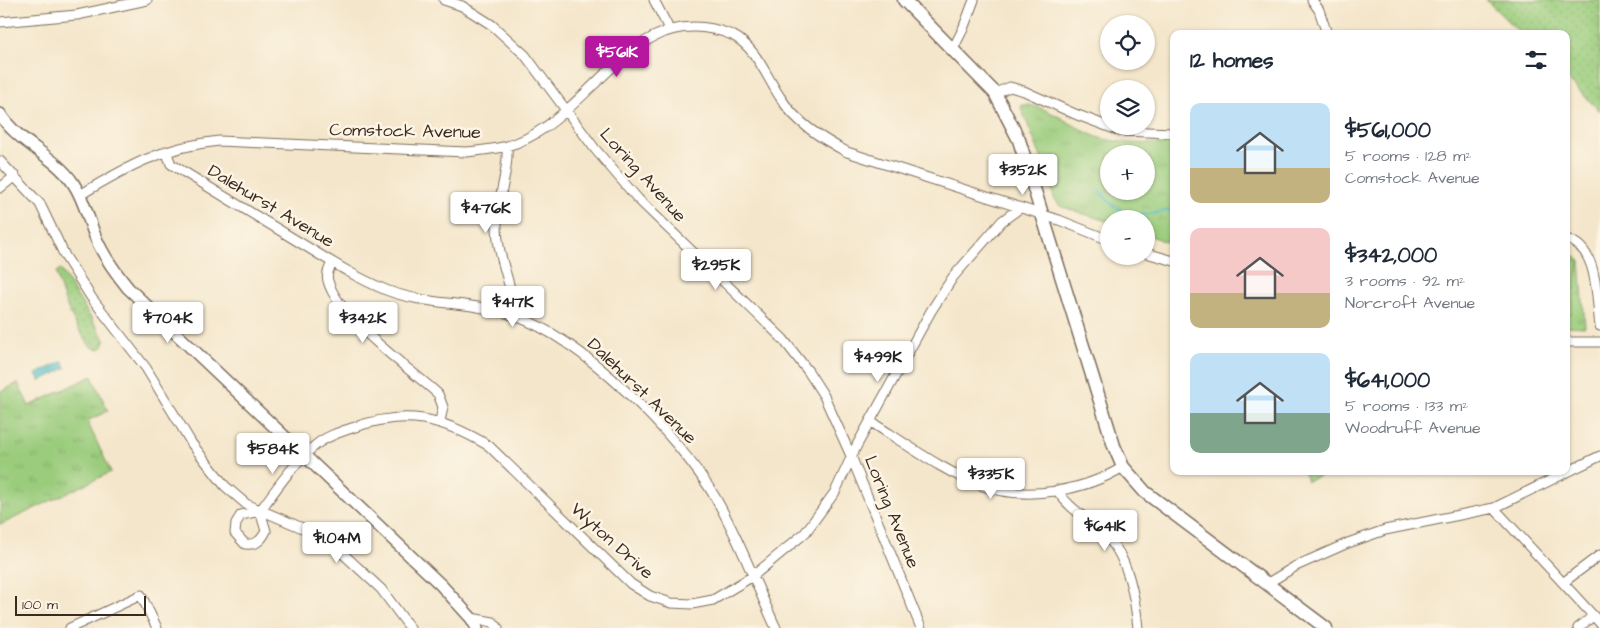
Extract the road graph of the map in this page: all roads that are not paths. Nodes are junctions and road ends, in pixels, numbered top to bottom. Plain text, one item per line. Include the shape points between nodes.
1 (147, 0) edge
2 (444, 0) edge
3 (654, 0) edge
4 (904, 0) edge
5 (974, 0) edge
6 (1312, 0) edge
7 (0, 22) edge
8 (667, 25) junction
9 (1326, 30) edge
10 (953, 49) junction
11 (995, 93) junction
12 (566, 110) junction
13 (0, 114) edge
14 (1170, 133) edge
15 (506, 148) junction
16 (166, 151) junction
17 (0, 160) edge
18 (14, 176) junction
19 (0, 188) edge
20 (80, 195) junction
21 (1020, 208) junction
22 (1043, 217) junction
23 (1100, 236) edge
24 (1570, 240) edge
25 (1155, 256) edge
26 (1170, 260) edge
27 (332, 262) junction
28 (516, 316) junction
29 (1600, 326) edge
30 (1570, 342) edge
31 (1600, 342) edge
32 (440, 421) junction
33 (871, 422) junction
34 (306, 456) junction
35 (851, 456) junction
36 (1600, 456) edge
37 (1123, 467) junction
38 (1570, 471) edge
39 (1561, 475) edge
40 (1056, 490) junction
41 (1494, 508) junction
42 (260, 511) junction
43 (1600, 555) edge
44 (753, 576) junction
45 (1564, 582) junction
46 (1268, 583) junction
47 (1592, 616) junction
48 (474, 623) edge
49 (1600, 623) edge
50 (70, 628) edge
51 (157, 628) edge
52 (410, 628) edge
53 (498, 628) edge
54 (776, 628) edge
55 (921, 628) edge
56 (1138, 628) edge
57 (1326, 628) edge
58 (1578, 628) edge

1 - 7 street via 78,15
2 - 12 street, Loring Avenue via 462,6 525,55
3 - 8 street
4 - 10 main road
5 - 10 street
6 - 9 street
8 - 12 street, Comstock Avenue via 631,47
8 - 21 street, Comstock Avenue via 693,23 714,26 735,36 764,68 791,112 822,139 847,152
10 - 11 main road
11 - 14 street via 1010,87 1024,91 1120,131
11 - 22 main road via 1019,140
12 - 15 street, Comstock Avenue via 545,128
12 - 35 street, Loring Avenue via 638,199 783,339 824,396
13 - 20 street via 11,129 58,167
15 - 16 street, Comstock Avenue via 466,152 219,141
15 - 28 street via 508,160 499,196 498,248
16 - 20 street, Comstock Avenue via 131,166
16 - 27 street, Dalehurst Avenue via 171,164
17 - 18 street
18 - 19 street
18 - 42 street via 40,204 71,268 146,368 201,456 232,492
20 - 34 street via 103,252 128,288
21 - 22 street, Comstock Avenue
21 - 33 street, Wyton Drive via 1002,221 953,277
22 - 23 street, Comstock Avenue
22 - 37 main road via 1111,440
24 - 29 street via 1577,242 1585,251 1592,268
25 - 26 street
27 - 28 street, Dalehurst Avenue via 386,290 418,299 478,305
27 - 32 street via 328,278 337,301 358,324 438,394 443,407
28 - 44 street, Dalehurst Avenue via 575,348 663,429 691,461 715,498
30 - 31 street
32 - 34 street, Wyton Drive via 390,418 368,423 324,439
32 - 44 street, Wyton Drive via 489,446 630,584 650,596 670,604 713,600
33 - 35 street, Wyton Drive
33 - 40 street via 959,476 984,486 1022,492
34 - 42 street, Wyton Drive
34 - 48 street via 441,585
35 - 44 street, Wyton Drive via 835,492 805,533
35 - 55 street, Loring Avenue
36 - 38 street
37 - 40 street via 1107,476
37 - 46 main road via 1145,492
39 - 41 street
40 - 56 street via 1063,500 1114,544 1129,579
41 - 45 street
41 - 46 street via 1385,530 1296,566
42 - 52 street via 326,538 381,589
43 - 45 street
44 - 54 street, Dalehurst Avenue
45 - 47 street
46 - 57 main road
47 - 49 street
47 - 58 street
48 - 53 street via 493,622
50 - 51 street via 141,595

